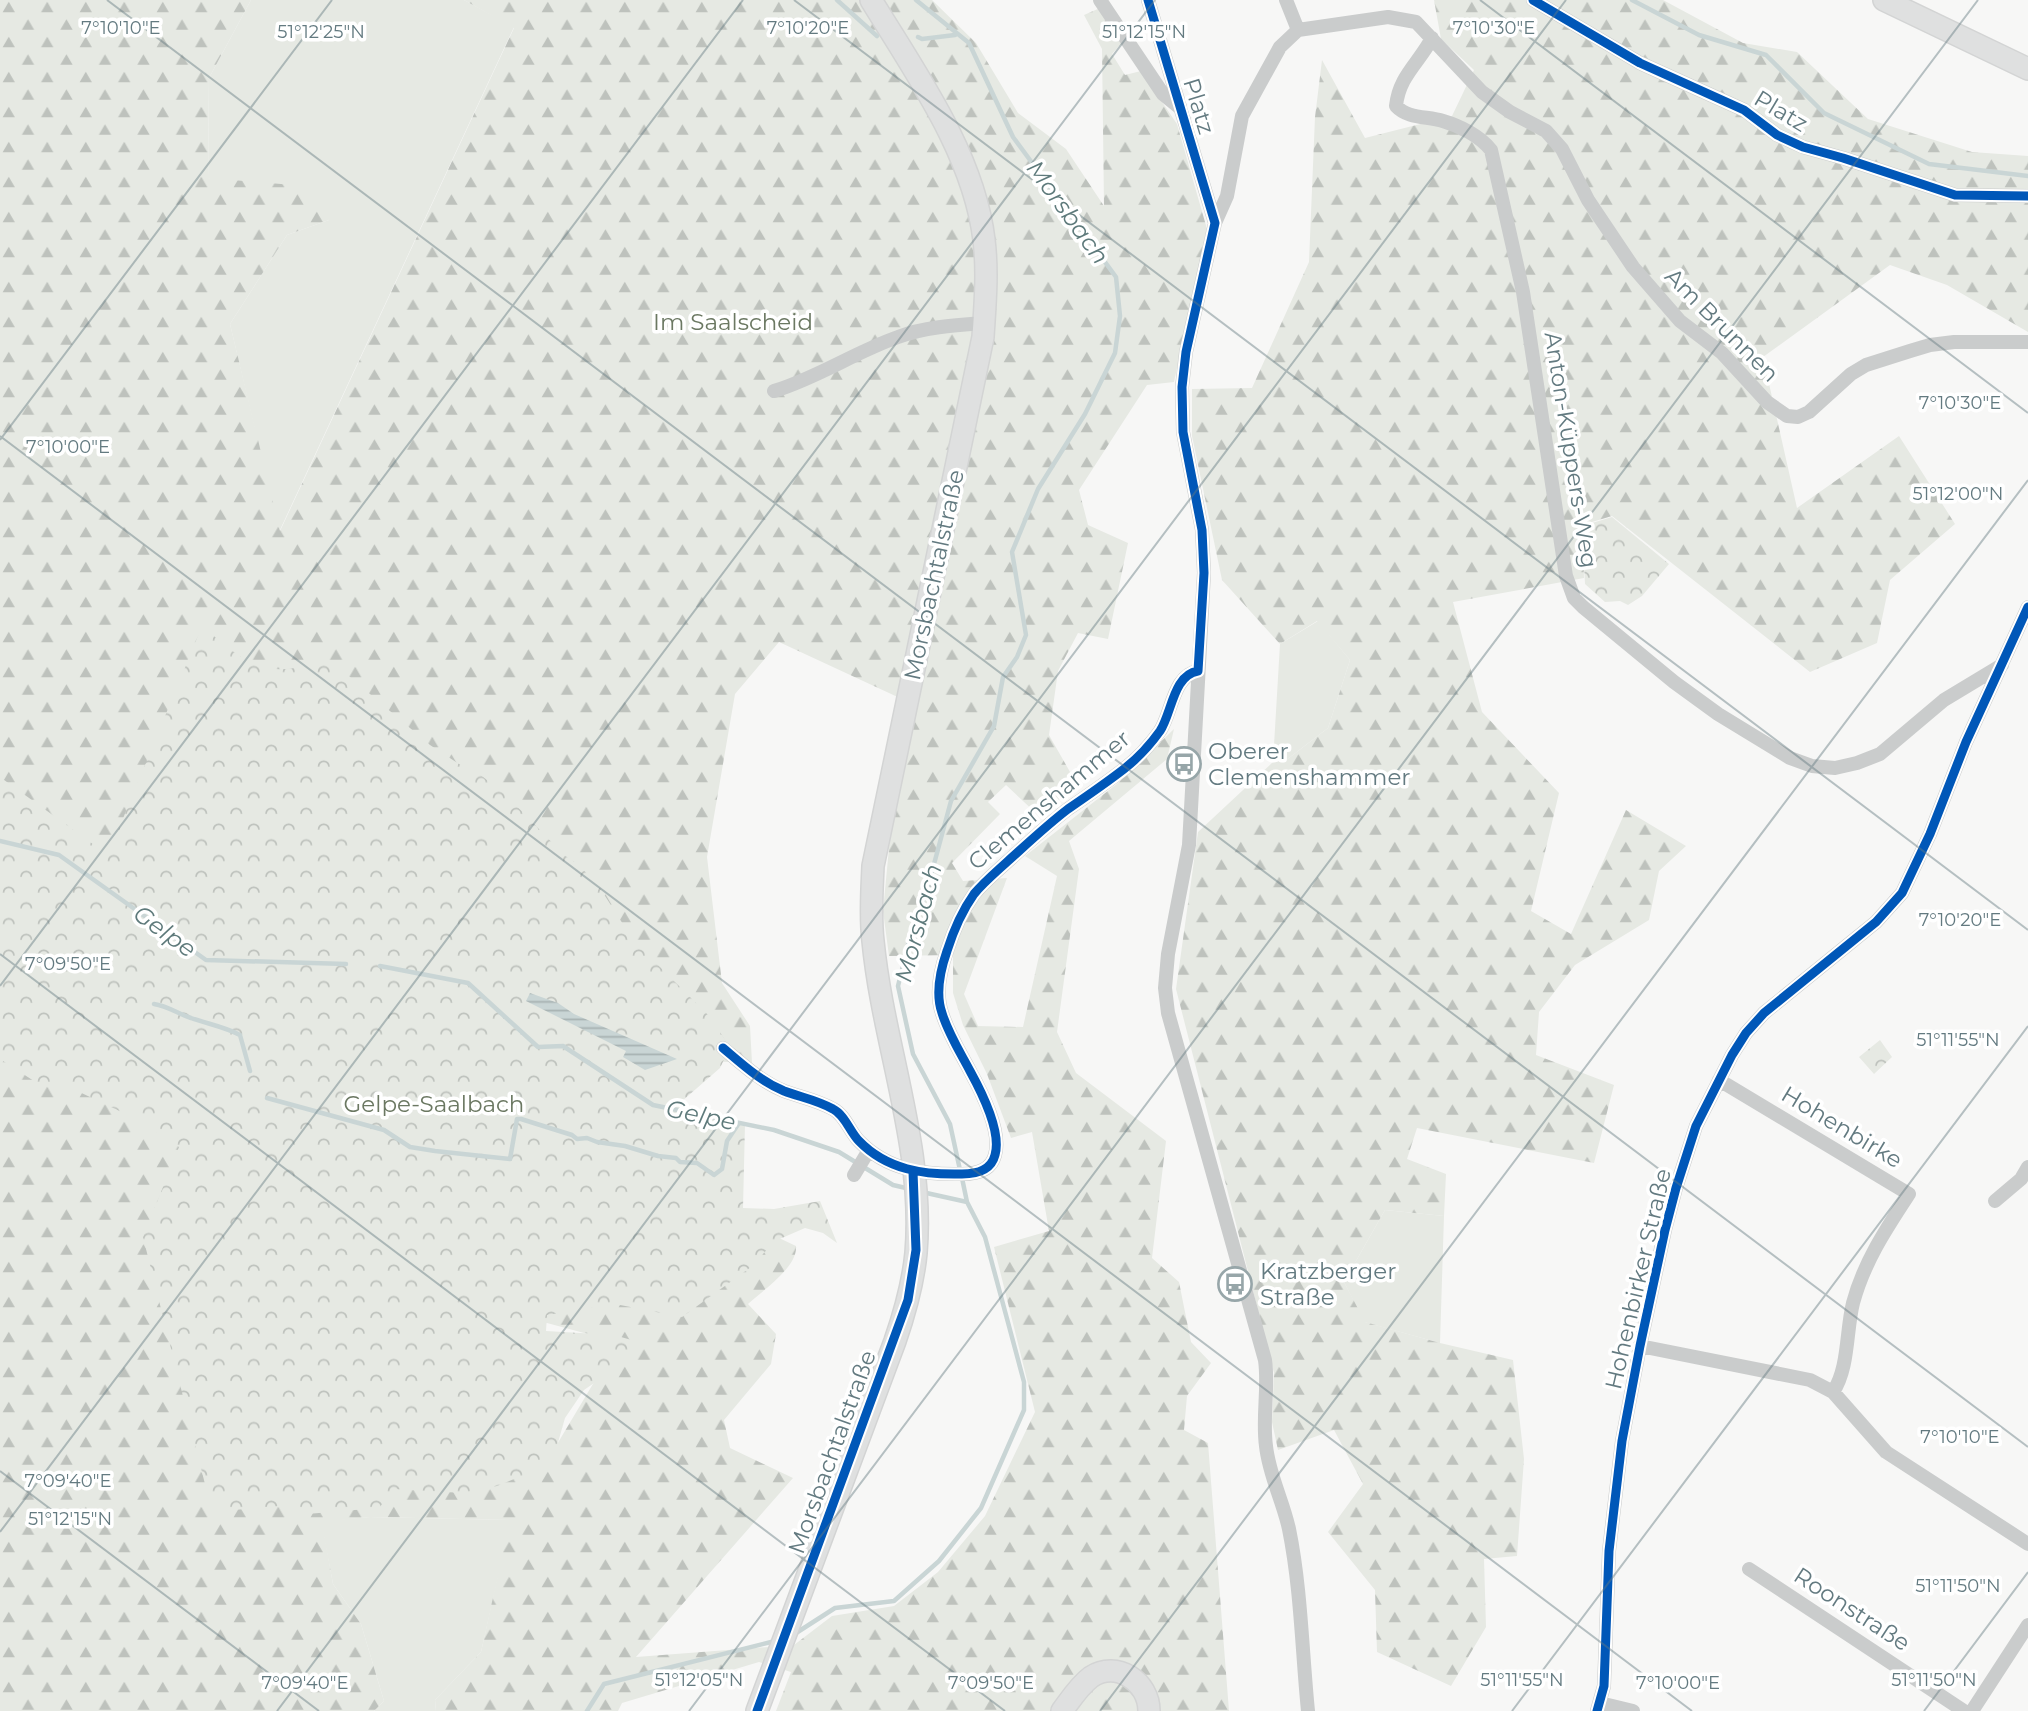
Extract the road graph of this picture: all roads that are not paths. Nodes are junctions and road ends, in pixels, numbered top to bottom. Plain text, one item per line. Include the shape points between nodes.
1 (871, 0) edge
2 (1100, 0) edge
3 (1148, 0) edge
4 (1286, 0) edge
5 (1533, 0) edge
6 (1884, 0) edge
7 (1298, 30) junction
8 (1432, 38) junction
9 (2028, 69) edge
10 (1179, 107) junction
11 (2028, 196) edge
12 (1215, 223) junction
13 (984, 323) junction
14 (2028, 342) edge
15 (774, 391) dead end
16 (2028, 607) edge
17 (2003, 665) junction
18 (1198, 671) junction
19 (723, 1048) dead end
20 (1719, 1080) junction
21 (869, 1150) junction
22 (2028, 1167) edge
23 (855, 1172) dead end
24 (919, 1183) junction
25 (1995, 1201) dead end
26 (1640, 1346) junction
27 (1833, 1392) junction
28 (2028, 1544) edge
29 (1749, 1569) dead end
30 (2028, 1625) edge
31 (1599, 1707) edge
32 (757, 1711) edge
33 (1062, 1711) edge
34 (1149, 1711) edge
35 (1308, 1711) edge
36 (1633, 1711) edge
37 (1964, 1711) edge
38 (1972, 1711) edge

1 - 13 main road, Morsbachtalstraße via 967,173 984,238
2 - 10 street, Platz via 1163,94
3 - 10 street, Platz
4 - 7 street
5 - 11 street, Platz via 1640,63 1744,110 1803,148 1955,195
6 - 9 main road
7 - 8 street via 1388,17 1416,22
7 - 12 street, Platz via 1280,47 1242,116 1227,196
8 - 14 street, Am Brunnen via 1482,92 1546,131 1562,149 1588,200 1633,267 1680,321 1722,353 1767,402 1787,416 1809,412 1866,365 1910,351 1954,342
8 - 17 street, Anton-Küppers-Weg via 1402,81 1396,106 1402,112 1444,121 1479,138 1491,150 1523,292 1566,576 1574,598 1718,714 1803,764 1823,768 1880,754 1944,700
10 - 12 street, Platz
12 - 18 street via 1182,387 1183,432 1202,530
13 - 15 street via 896,338
13 - 24 main road, Morsbachtalstraße via 873,866 872,939
16 - 17 street, Hohenbirker Straße
17 - 20 street, Hohenbirker Straße via 1902,893 1867,930 1764,1013
18 - 24 street, Clemenshammer via 1183,679 1161,730 1145,750 1065,811 985,882 964,910 940,975 941,1012 982,1094 996,1152 981,1172
18 - 35 street via 1189,845 1165,988 1181,1064 1265,1360 1268,1463 1289,1528
19 - 21 street, Clemenshammer via 767,1083 836,1110
20 - 26 street, Hohenbirker Straße via 1696,1126 1676,1188
20 - 27 street, Hohenbirke via 1909,1194 1868,1260 1847,1332 1840,1381
21 - 23 street
21 - 24 street, Clemenshammer
22 - 25 street
24 - 32 main road, Morsbachtalstraße via 908,1300
26 - 27 street via 1810,1380
26 - 31 street, Hohenbirker Straße via 1616,1481
27 - 28 street via 1886,1451
29 - 37 street, Roonstraße
30 - 38 street
31 - 36 street
33 - 34 main road via 1085,1682 1106,1671 1117,1671 1138,1682 1149,1701

